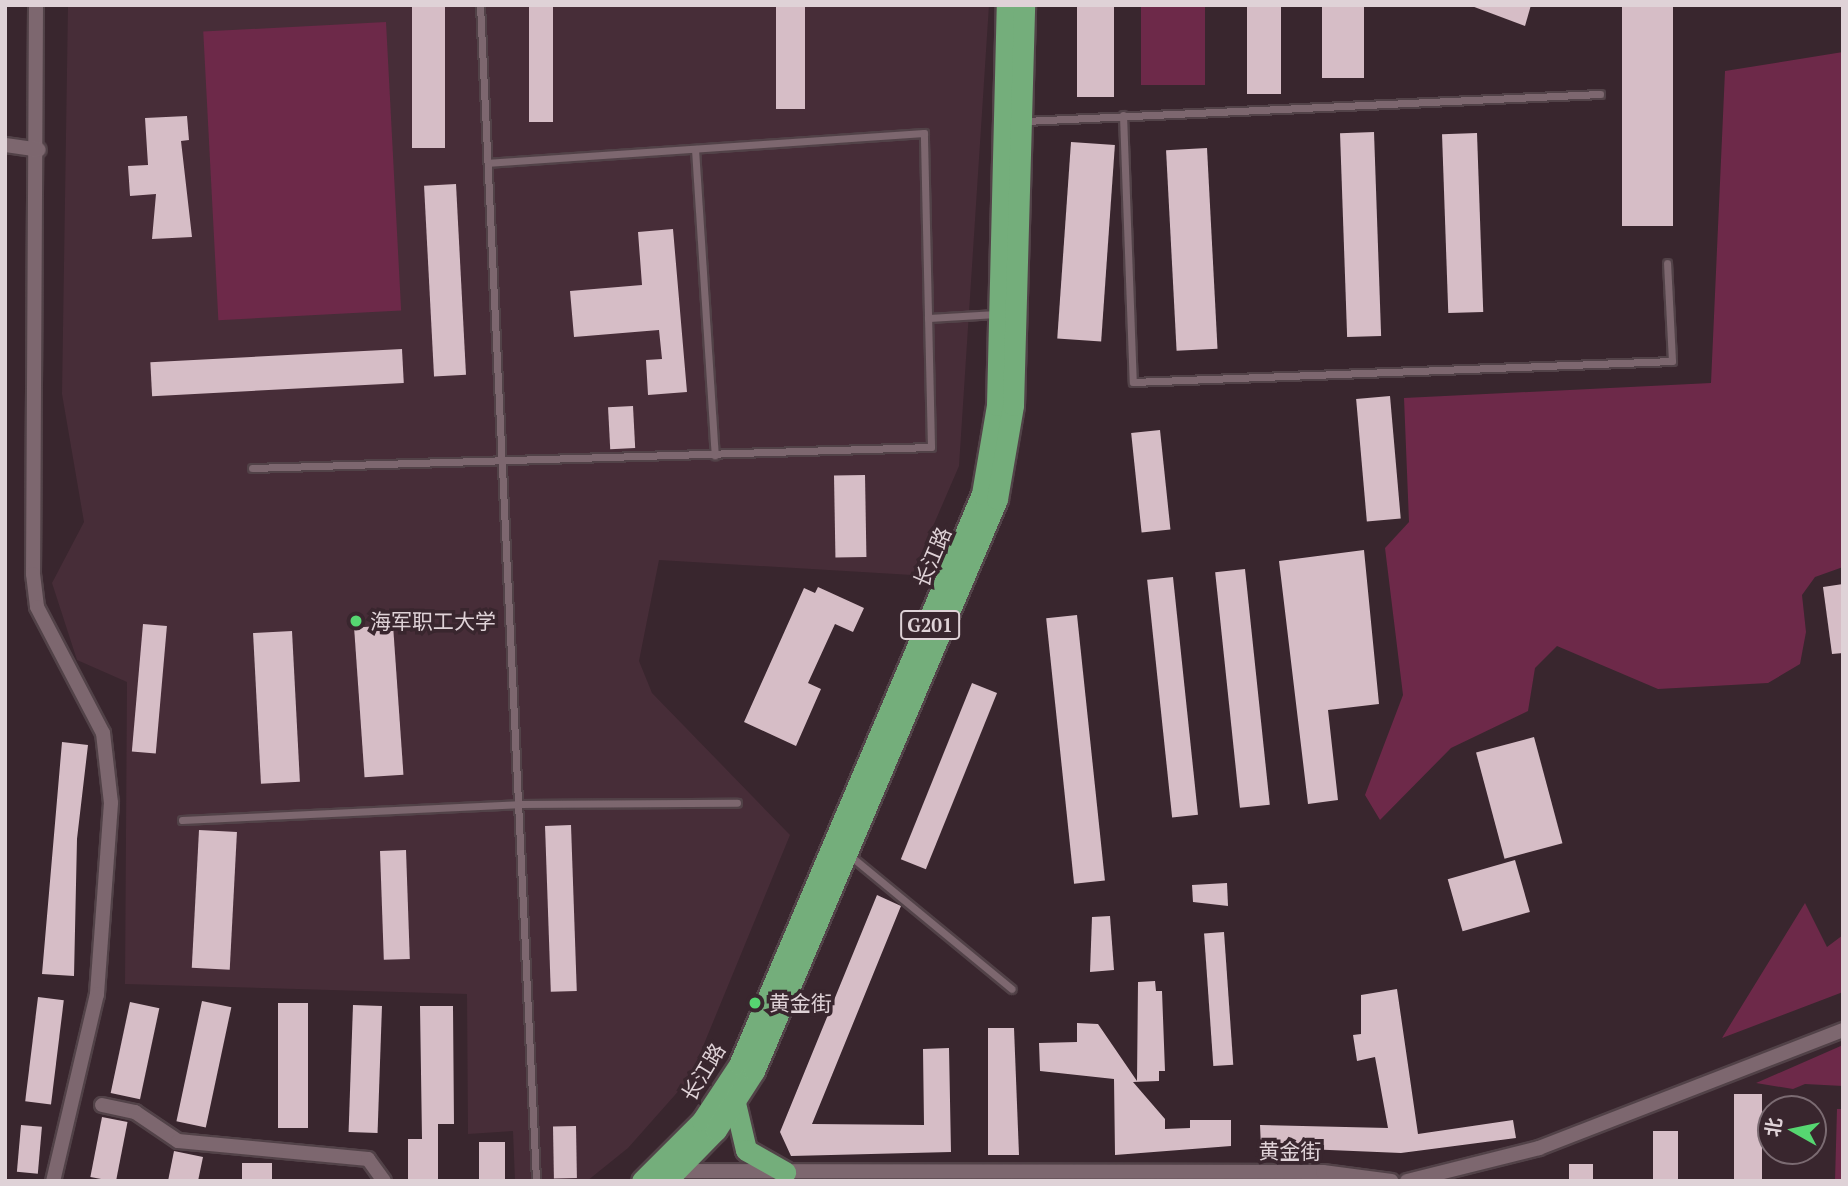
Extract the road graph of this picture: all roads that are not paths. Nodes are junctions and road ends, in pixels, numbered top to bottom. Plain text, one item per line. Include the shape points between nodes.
1 (36, 5) edge
2 (480, 5) edge
3 (1007, 5) edge
4 (1024, 5) edge
5 (1600, 94) dead end
6 (1123, 114) junction
7 (1021, 121) junction
8 (5, 145) edge
9 (39, 149) junction
10 (695, 149) junction
11 (489, 163) junction
12 (1667, 263) dead end
13 (999, 314) junction
14 (928, 318) junction
15 (715, 455) junction
16 (506, 462) junction
17 (252, 468) dead end
18 (737, 803) dead end
19 (518, 804) junction
20 (182, 820) dead end
21 (848, 853) junction
22 (1012, 989) dead end
23 (1843, 1030) edge
24 (735, 1103) junction
25 (102, 1105) dead end
26 (785, 1172) junction
27 (1189, 1176) edge
28 (659, 1177) edge
29 (52, 1181) edge
30 (384, 1181) edge
31 (536, 1181) edge
32 (1391, 1181) edge
33 (1407, 1181) edge

1 - 9 street
2 - 11 lane
3 - 13 highway, 长江路 / G201
4 - 7 highway, 长江路 / G201
5 - 6 lane
6 - 7 lane
6 - 12 lane via 1133,382 1672,361
7 - 21 highway, 长江路 / G201 via 1013,405 997,499
8 - 9 street
9 - 29 street via 33,574 37,607 103,733 111,803 97,994
10 - 11 lane
10 - 14 lane via 923,133
10 - 15 lane
11 - 16 lane
13 - 14 lane
13 - 28 highway, 长江路 / G201 via 992,447 968,537 739,1065
14 - 15 lane via 931,447
15 - 16 lane
16 - 17 lane
16 - 19 lane
18 - 19 lane
19 - 20 lane
19 - 31 lane
21 - 22 lane
21 - 24 highway, 长江路 / G201
23 - 33 street via 1539,1149
24 - 26 highway via 746,1150
24 - 28 highway, 长江路 / G201
25 - 30 street via 135,1112 178,1141 368,1158
26 - 27 street, 黄金街
26 - 28 street, 黄金街
27 - 32 street, 黄金街 via 1351,1173

